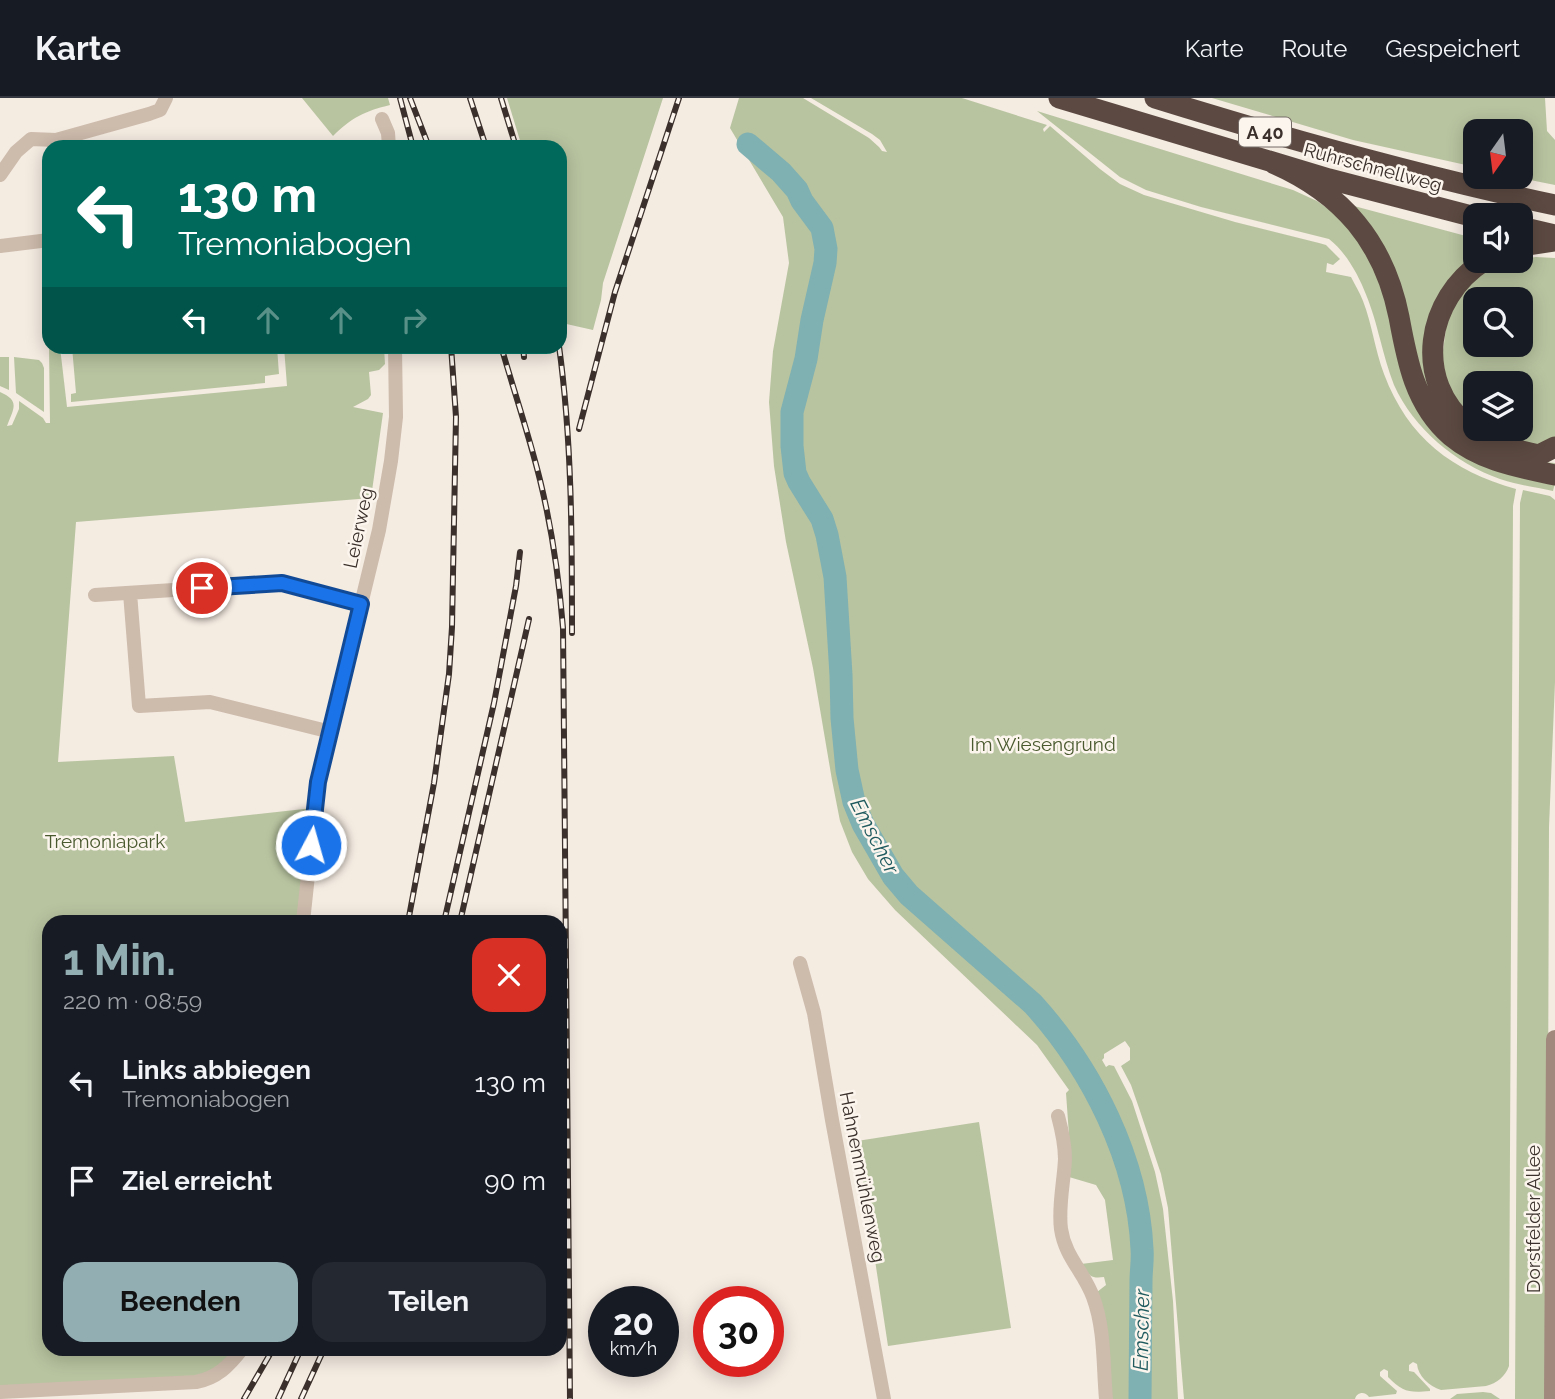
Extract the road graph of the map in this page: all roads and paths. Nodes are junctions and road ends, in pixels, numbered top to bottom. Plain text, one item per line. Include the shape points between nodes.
1 (166, 98) edge
2 (1059, 98) edge
3 (1155, 98) edge
4 (382, 119) dead end
5 (388, 140) edge
6 (1273, 163) junction
7 (0, 175) edge
8 (1555, 205) edge
9 (1463, 214) edge
10 (1533, 230) edge
11 (1555, 235) edge
12 (42, 241) edge
13 (1555, 241) edge
14 (1533, 244) edge
15 (0, 246) edge
16 (1468, 273) edge
17 (395, 354) edge
18 (1550, 453) edge
19 (1555, 475) edge
20 (130, 593) junction
21 (95, 595) dead end
22 (361, 604) junction
23 (331, 732) junction
24 (304, 915) edge
25 (800, 963) dead end
26 (1555, 1039) edge
27 (1058, 1116) dead end
28 (236, 1356) edge
29 (0, 1392) edge
30 (884, 1399) edge
31 (1106, 1399) edge
32 (1553, 1399) edge

1 - 7 street via 160,110 149,114 56,140 31,139
2 - 6 highway, Ruhrschnellweg / A 40
3 - 8 highway, Ruhrschnellweg / A 40 via 1377,163
4 - 5 street
6 - 9 highway, Ruhrschnellweg / A 40
6 - 19 highway via 1324,191 1367,238 1392,289 1416,388 1437,421 1481,455
10 - 11 highway
12 - 15 street
13 - 14 highway
16 - 18 highway via 1437,320 1432,344 1442,391 1454,412 1480,435 1500,445
17 - 22 street, Leierweg via 391,461
20 - 21 street
20 - 22 street via 282,583
20 - 23 street via 139,706 210,702
22 - 23 street, Leierweg
23 - 24 street, Leierweg via 318,782
25 - 30 street, Hahnenmühlenweg via 814,1013
26 - 32 main road, Dorstfelder Allee
27 - 31 street via 1065,1156 1061,1228 1065,1247 1090,1288 1100,1321
28 - 29 street via 219,1374 196,1382

